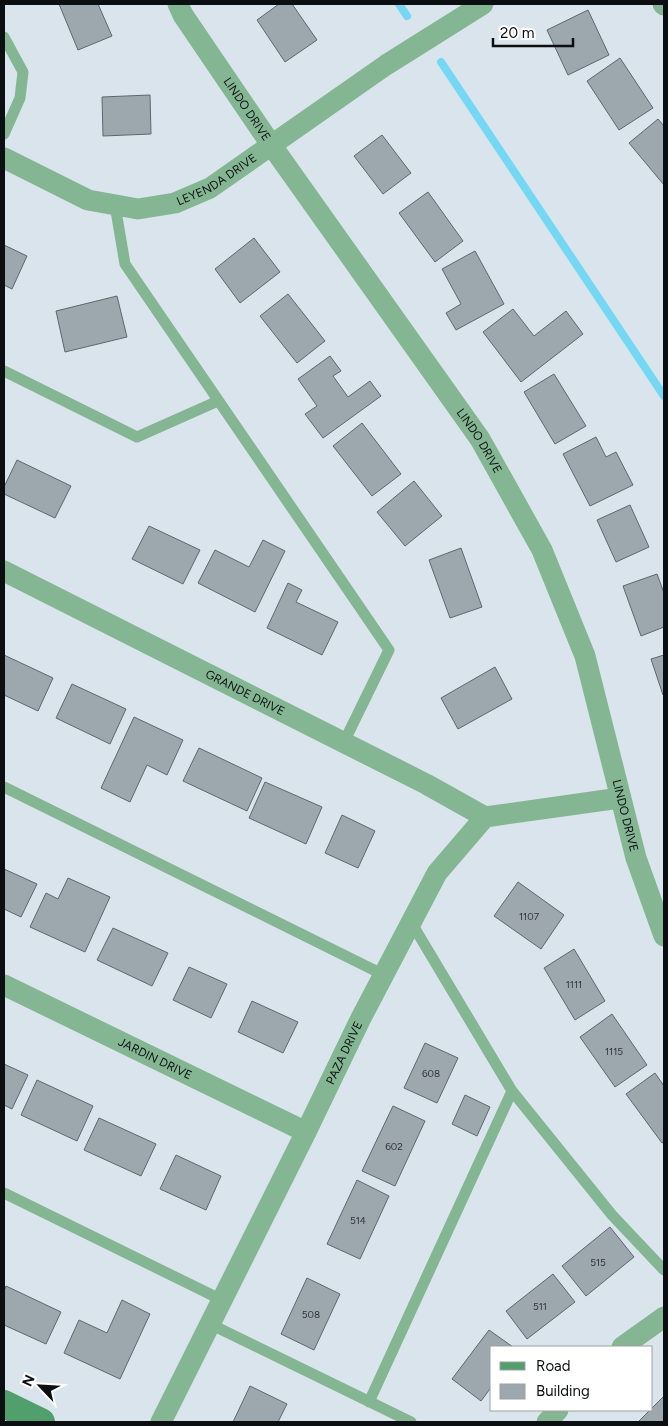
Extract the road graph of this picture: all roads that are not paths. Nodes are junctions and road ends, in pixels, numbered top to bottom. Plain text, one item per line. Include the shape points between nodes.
1 (178, 4) edge
2 (482, 4) edge
3 (4, 37) edge
4 (4, 134) edge
5 (272, 146) junction
6 (4, 158) edge
7 (115, 205) junction
8 (4, 371) edge
9 (218, 401) junction
10 (4, 571) edge
11 (344, 742) junction
12 (4, 787) edge
13 (620, 798) junction
14 (485, 817) junction
15 (411, 922) junction
16 (664, 936) edge
17 (384, 975) junction
18 (4, 985) edge
19 (512, 1091) junction
20 (306, 1132) junction
21 (4, 1193) edge
22 (664, 1270) edge
23 (222, 1300) junction
24 (664, 1317) edge
25 (210, 1324) junction
26 (623, 1346) edge
27 (369, 1402) junction
28 (4, 1404) edge
29 (557, 1411) edge
30 (41, 1422) edge
31 (161, 1422) edge
32 (411, 1422) edge
33 (547, 1422) edge

1 - 5 street, LINDO DRIVE
2 - 5 street, LEYENDA DRIVE via 386,65
3 - 4 lane via 23,72 20,98
5 - 7 street, LEYENDA DRIVE via 210,188 175,203 138,209
5 - 13 street, LINDO DRIVE via 480,438 542,550 585,656
6 - 7 street, LEYENDA DRIVE via 88,200
7 - 9 lane via 125,264
8 - 9 lane via 137,437
9 - 11 lane via 388,650
10 - 11 street, GRANDE DRIVE
11 - 14 street, GRANDE DRIVE
12 - 17 lane
13 - 14 street
13 - 16 street, LINDO DRIVE via 636,858
14 - 15 street, PAZA DRIVE via 438,873
15 - 17 street, PAZA DRIVE
15 - 19 lane
17 - 20 street, PAZA DRIVE
18 - 20 street, JARDIN DRIVE
19 - 22 lane via 612,1216
19 - 27 lane
20 - 23 street, PAZA DRIVE
21 - 23 lane
23 - 25 street, PAZA DRIVE
24 - 26 street
25 - 27 lane
25 - 31 street, PAZA DRIVE
27 - 32 lane
28 - 30 street
29 - 33 street

